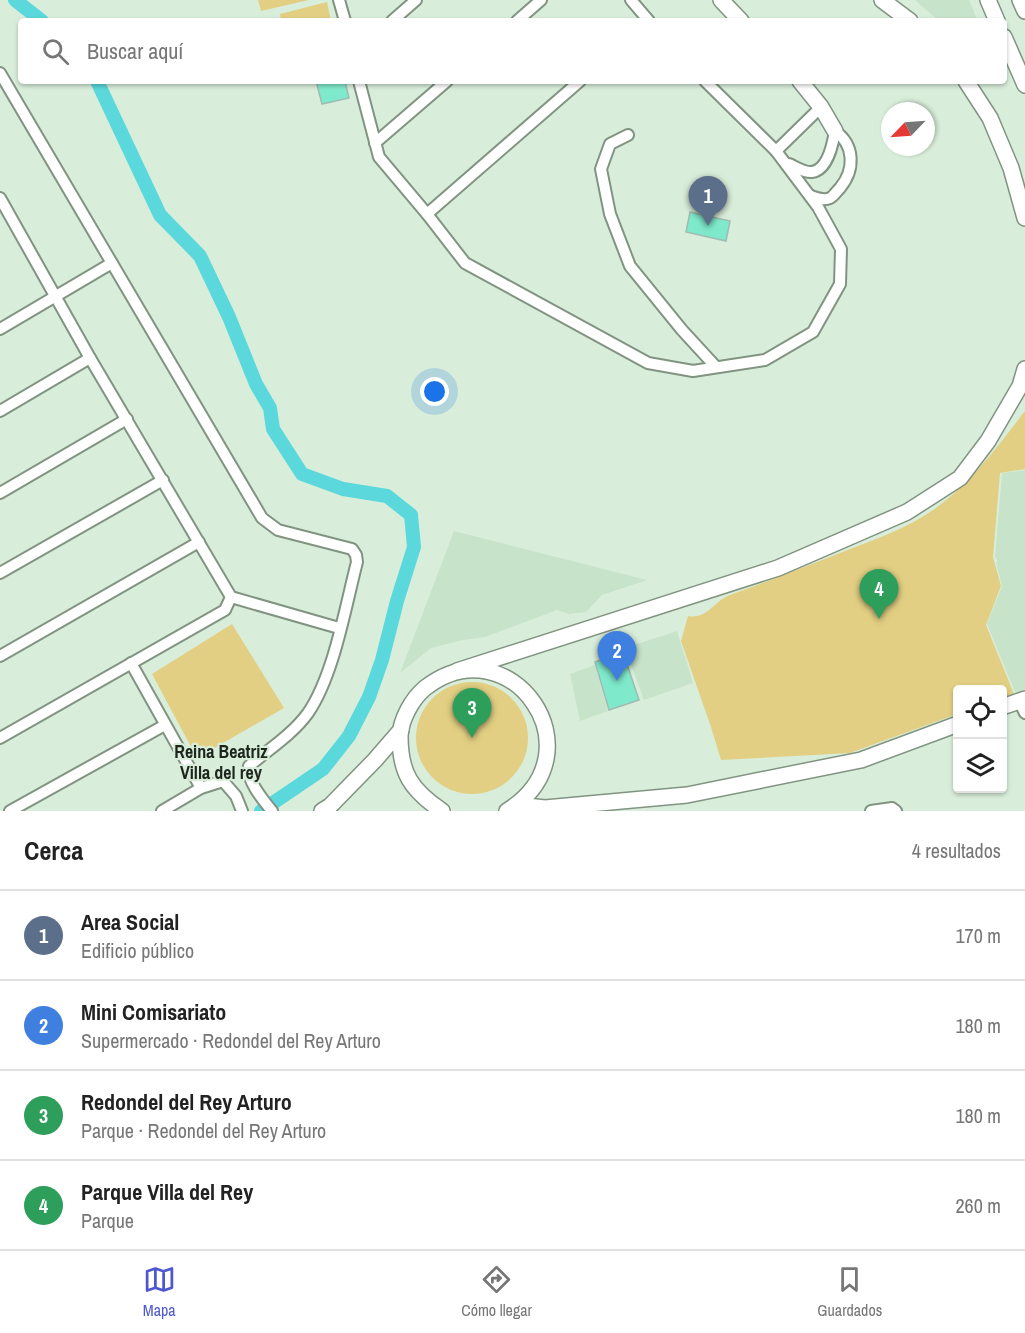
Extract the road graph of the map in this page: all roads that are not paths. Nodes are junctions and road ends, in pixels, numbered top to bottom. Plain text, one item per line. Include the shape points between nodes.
1 (339, 0) edge
2 (416, 0) edge
3 (541, 0) edge
4 (631, 0) edge
5 (721, 0) edge
6 (882, 0) edge
7 (988, 0) edge
8 (1020, 0) edge
9 (1025, 11) edge
10 (344, 18) edge
11 (395, 18) edge
12 (520, 18) edge
13 (646, 18) edge
14 (738, 18) edge
15 (906, 18) edge
16 (996, 18) edge
17 (1007, 44) edge
18 (0, 73) edge
19 (360, 84) edge
20 (444, 84) edge
21 (577, 84) edge
22 (708, 84) edge
23 (802, 84) edge
24 (968, 84) edge
25 (1025, 85) edge
26 (821, 107) junction
27 (835, 130) junction
28 (628, 135) dead end
29 (375, 143) junction
30 (777, 151) junction
31 (786, 163) junction
32 (811, 196) junction
33 (0, 198) edge
34 (427, 214) junction
35 (1025, 218) edge
36 (112, 264) junction
37 (57, 297) junction
38 (0, 329) edge
39 (90, 358) junction
40 (716, 367) junction
41 (1025, 369) edge
42 (0, 411) edge
43 (127, 419) junction
44 (163, 480) junction
45 (0, 493) edge
46 (199, 542) junction
47 (0, 573) edge
48 (231, 597) junction
49 (339, 628) junction
50 (0, 656) edge
51 (131, 663) junction
52 (457, 671) junction
53 (1023, 704) edge
54 (1007, 706) edge
55 (165, 725) junction
56 (953, 726) edge
57 (401, 730) junction
58 (0, 738) edge
59 (201, 788) junction
60 (512, 808) edge
61 (10, 811) edge
62 (162, 811) edge
63 (242, 811) edge
64 (272, 811) edge
65 (322, 811) edge
66 (442, 811) edge
67 (871, 811) edge
68 (896, 811) edge

1 - 10 street
2 - 11 street
3 - 12 street
4 - 13 street
5 - 14 street
6 - 15 street
7 - 16 street
8 - 9 street
17 - 25 street
18 - 36 street
19 - 29 street
20 - 29 street
21 - 34 street
22 - 30 street
23 - 26 street
24 - 35 street via 994,128 1011,168
26 - 27 street
26 - 30 street
27 - 31 street via 831,152 816,171 810,173
27 - 32 street via 851,154 851,169 831,198
28 - 40 street via 610,144 601,169 610,214 630,266
29 - 34 street via 379,157
30 - 31 street
31 - 32 street
32 - 40 street via 841,249 840,284 835,293 813,332 765,360
33 - 37 street
34 - 40 street via 465,263 648,363 693,371
36 - 37 street
36 - 49 street via 262,518 278,530 351,549 356,555
37 - 38 street
37 - 39 street
39 - 42 street
39 - 43 street
41 - 52 street via 1020,386 988,441 960,478 908,512 778,568
43 - 44 street
43 - 45 street
44 - 46 street
44 - 47 street
46 - 48 street
46 - 50 street
48 - 49 street
48 - 51 street via 225,610
49 - 64 street via 327,677 307,714 249,766 256,788
51 - 55 street
51 - 58 street
52 - 57 street via 420,692
52 - 60 street via 482,670 506,677 527,693 541,714 548,738 545,764 535,786
53 - 54 street
55 - 59 street
55 - 61 street
56 - 60 street via 861,760 687,795
57 - 65 street
57 - 66 street via 400,754 408,778 422,798
59 - 62 street
59 - 63 street via 223,781
67 - 68 street

